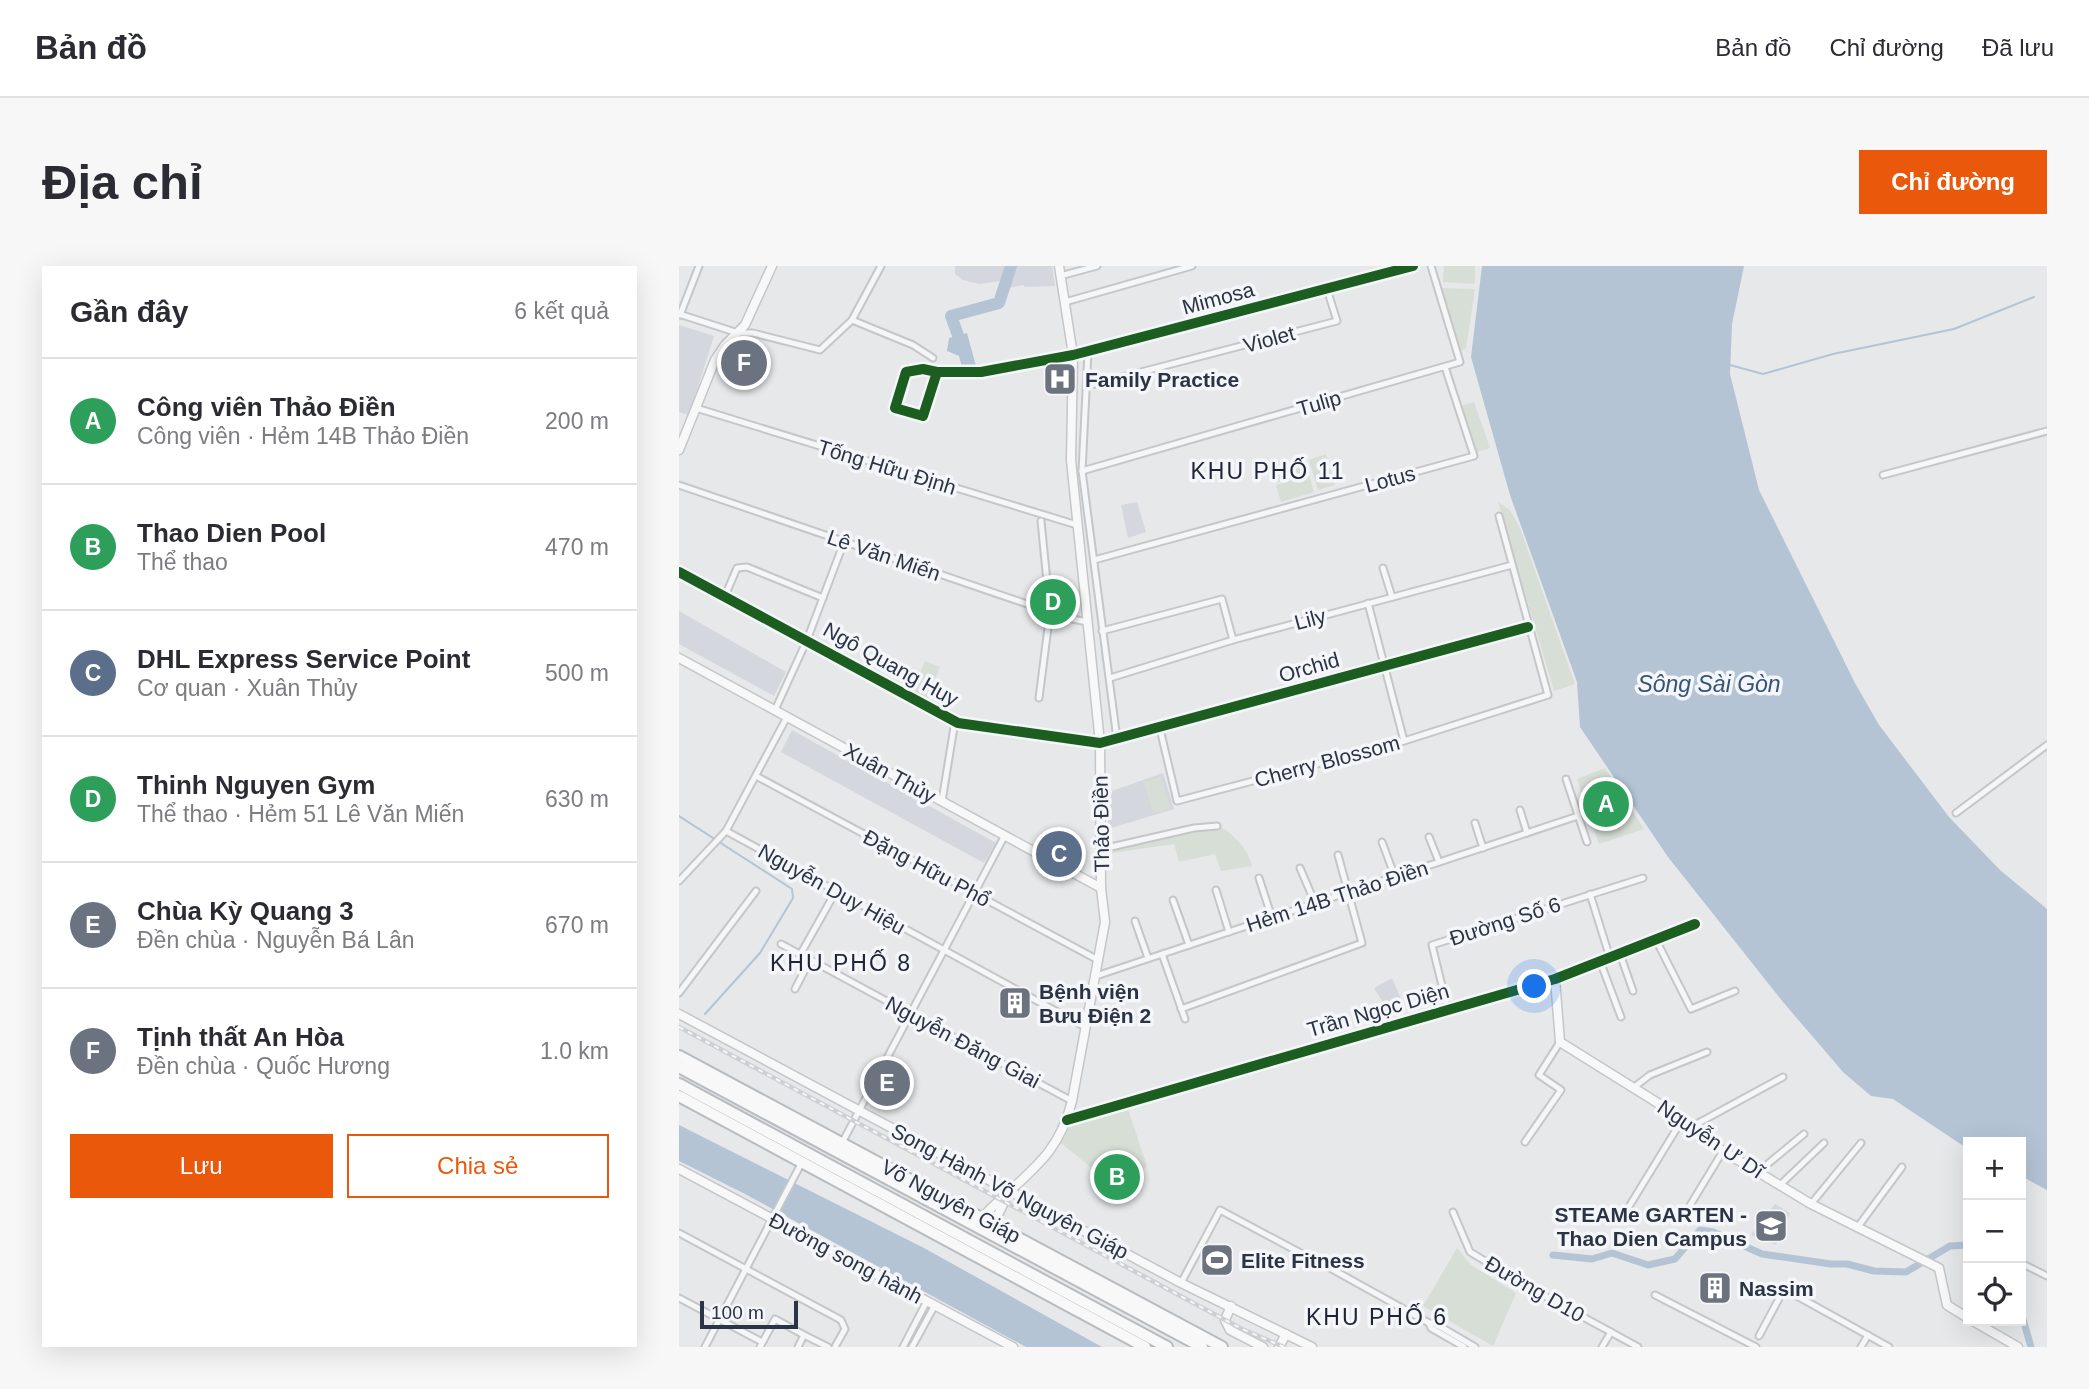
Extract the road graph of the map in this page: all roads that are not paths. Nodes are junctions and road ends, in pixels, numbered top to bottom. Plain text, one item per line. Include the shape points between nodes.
1 (699, 266) edge
2 (772, 266) edge
3 (881, 266) edge
4 (1059, 266) edge
5 (1097, 266) edge
6 (1192, 266) edge
7 (1413, 266) edge
8 (1431, 266) edge
9 (1061, 276) junction
10 (1327, 289) junction
11 (1065, 302) junction
12 (679, 314) edge
13 (852, 320) junction
14 (738, 333) junction
15 (1088, 352) junction
16 (1073, 355) junction
17 (933, 358) dead end
18 (1445, 367) junction
19 (937, 372) junction
20 (1087, 386) junction
21 (696, 408) junction
22 (2047, 431) edge
23 (679, 450) edge
24 (1082, 471) junction
25 (1883, 475) dead end
26 (679, 485) edge
27 (1499, 516) dead end
28 (1041, 521) dead end
29 (1077, 525) junction
30 (844, 542) junction
31 (1094, 560) junction
32 (1512, 565) junction
33 (1383, 568) dead end
34 (679, 572) edge
35 (725, 596) junction
36 (1392, 597) junction
37 (823, 598) junction
38 (1368, 603) junction
39 (1050, 612) junction
40 (1089, 622) junction
41 (1528, 627) junction
42 (1102, 631) junction
43 (807, 640) junction
44 (1233, 640) junction
45 (679, 658) edge
46 (1385, 666) junction
47 (1110, 678) junction
48 (1039, 698) dead end
49 (775, 710) junction
50 (787, 717) junction
51 (955, 721) junction
52 (1160, 729) junction
53 (1117, 739) junction
54 (1404, 741) junction
55 (1100, 743) junction
56 (2047, 745) edge
57 (755, 776) junction
58 (1566, 779) dead end
59 (942, 801) junction
60 (1520, 810) dead end
61 (1956, 813) dead end
62 (1578, 816) junction
63 (1475, 823) dead end
64 (1217, 826) dead end
65 (724, 833) junction
66 (1527, 833) junction
67 (1005, 835) junction
68 (1429, 837) dead end
69 (1382, 842) dead end
70 (1587, 842) dead end
71 (1483, 848) junction
72 (1102, 849) junction
73 (1338, 855) dead end
74 (1439, 862) junction
75 (1300, 868) dead end
76 (1395, 877) junction
77 (1259, 878) dead end
78 (1643, 878) dead end
79 (679, 881) edge
80 (1101, 888) junction
81 (1216, 890) dead end
82 (756, 891) dead end
83 (836, 891) junction
84 (1348, 892) junction
85 (974, 893) junction
86 (1590, 894) junction
87 (1173, 900) dead end
88 (1315, 903) junction
89 (1272, 918) junction
90 (1135, 921) dead end
91 (1695, 923) dead end
92 (1229, 932) junction
93 (1656, 940) junction
94 (781, 944) dead end
95 (1189, 945) junction
96 (944, 950) junction
97 (1162, 954) junction
98 (1620, 954) junction
99 (800, 955) junction
100 (1148, 958) junction
101 (1610, 958) junction
102 (810, 960) junction
103 (1098, 960) junction
104 (1600, 961) junction
105 (1096, 976) junction
106 (1555, 979) junction
107 (795, 989) dead end
108 (1633, 990) dead end
109 (1735, 991) dead end
110 (679, 993) edge
111 (1181, 1009) junction
112 (1448, 1010) junction
113 (679, 1014) edge
114 (911, 1014) junction
115 (1621, 1017) dead end
116 (1185, 1019) dead end
117 (1086, 1027) junction
118 (1560, 1042) junction
119 (1707, 1052) dead end
120 (679, 1056) edge
121 (679, 1067) edge
122 (1783, 1077) dead end
123 (679, 1084) edge
124 (1633, 1087) junction
125 (679, 1096) edge
126 (1072, 1101) junction
127 (859, 1111) junction
128 (1067, 1120) junction
129 (1682, 1120) junction
130 (1691, 1127) junction
131 (1804, 1134) dead end
132 (1525, 1142) dead end
133 (842, 1143) junction
134 (1824, 1143) dead end
135 (1861, 1143) dead end
136 (1723, 1151) junction
137 (802, 1162) junction
138 (1902, 1167) dead end
139 (679, 1169) edge
140 (1758, 1172) junction
141 (1780, 1185) junction
142 (1010, 1192) junction
143 (1811, 1204) junction
144 (1689, 1207) dead end
145 (1453, 1212) dead end
146 (774, 1216) junction
147 (983, 1217) junction
148 (1622, 1218) dead end
149 (994, 1223) junction
150 (1857, 1228) junction
151 (679, 1233) edge
152 (1310, 1258) dead end
153 (1319, 1262) dead end
154 (2026, 1266) edge
155 (746, 1269) junction
156 (2047, 1276) edge
157 (1181, 1283) junction
158 (1655, 1295) dead end
159 (679, 1297) edge
160 (931, 1303) junction
161 (1231, 1306) junction
162 (1963, 1315) edge
163 (719, 1320) junction
164 (1429, 1324) junction
165 (1982, 1326) edge
166 (1611, 1332) junction
167 (1286, 1334) junction
168 (804, 1335) junction
169 (1868, 1335) junction
170 (1759, 1336) dead end
171 (761, 1345) edge
172 (705, 1347) edge
173 (798, 1347) edge
174 (828, 1347) edge
175 (835, 1347) edge
176 (904, 1347) edge
177 (912, 1347) edge
178 (1013, 1347) edge
179 (1145, 1347) edge
180 (1167, 1347) edge
181 (1202, 1347) edge
182 (1222, 1347) edge
183 (1263, 1347) edge
184 (1279, 1347) edge
185 (1312, 1347) edge
186 (1464, 1347) edge
187 (1475, 1347) edge
188 (1602, 1347) edge
189 (1638, 1347) edge
190 (1756, 1347) edge
191 (1861, 1347) edge
192 (1889, 1347) edge
193 (2018, 1347) edge

1 - 12 street
2 - 14 main road
3 - 13 street
4 - 9 main road, Thảo Điền
5 - 9 street
6 - 11 street
7 - 10 street, Mimosa
8 - 18 street via 1460,362
9 - 11 main road, Thảo Điền
10 - 15 street, Mimosa
10 - 20 street, Violet via 1337,321
11 - 16 main road, Thảo Điền
12 - 14 street
13 - 14 street via 820,350
13 - 17 street
14 - 21 main road via 715,360
15 - 16 street, Mimosa
15 - 20 street
16 - 19 street, Mimosa via 981,372
16 - 29 main road, Thảo Điền via 1071,460
18 - 24 street, Tulip
18 - 31 street, Lotus via 1474,456
19 - 19 street, Mimosa via 906,372 895,408 923,416
20 - 24 street
21 - 23 main road
21 - 29 street, Tống Hữu Định
22 - 25 street
24 - 31 street
26 - 30 street, Lê Văn Miến
27 - 32 street
28 - 39 street
29 - 40 main road, Thảo Điền
30 - 37 street
30 - 39 street, Lê Văn Miến
31 - 42 street
32 - 36 street, Lily
32 - 41 street
33 - 36 street
34 - 35 street, Ngô Quang Huy
35 - 37 street via 737,568 747,566
35 - 43 street, Ngô Quang Huy
36 - 38 street, Lily
37 - 43 street
38 - 44 street, Lily
38 - 46 street
39 - 40 street, Lê Văn Miến
39 - 48 street
40 - 55 main road, Thảo Điền
41 - 46 street, Orchid
41 - 54 street, Cherry Blossom via 1548,695
42 - 44 street via 1222,599
42 - 47 street
43 - 49 street
43 - 51 street, Ngô Quang Huy
44 - 47 street, Lily
45 - 49 main road, Xuân Thủy
46 - 52 street, Orchid
46 - 54 street
47 - 53 street
49 - 50 main road, Xuân Thủy
50 - 57 street
50 - 59 main road, Xuân Thủy
51 - 55 street, Ngô Quang Huy
51 - 59 street
52 - 53 street, Orchid
52 - 54 street, Cherry Blossom via 1177,801
53 - 55 street, Orchid
55 - 72 main road, Thảo Điền
56 - 61 street
57 - 65 street
57 - 85 street, Đặng Hữu Phổ
58 - 62 street
59 - 67 main road, Xuân Thủy
60 - 66 street
62 - 66 street, Hẻm 14B Thảo Điền
62 - 70 street
63 - 71 street
64 - 72 street
65 - 79 street
65 - 83 street, Nguyễn Duy Hiệu
66 - 71 street, Hẻm 14B Thảo Điền
67 - 80 main road, Xuân Thủy
67 - 85 street
68 - 74 street
69 - 76 street
71 - 74 street, Hẻm 14B Thảo Điền
72 - 80 main road, Thảo Điền
73 - 84 street
74 - 76 street, Hẻm 14B Thảo Điền
75 - 88 street
76 - 84 street, Hẻm 14B Thảo Điền
77 - 89 street
78 - 86 street, Đường Số 6
80 - 103 main road, Thảo Điền via 1105,922
81 - 92 street
82 - 110 street
83 - 96 street, Nguyễn Duy Hiệu
83 - 99 street
84 - 88 street, Hẻm 14B Thảo Điền
84 - 111 street via 1362,943
85 - 96 street
85 - 103 street, Đặng Hữu Phổ
86 - 101 street
86 - 112 street, Đường Số 6 via 1432,945
87 - 95 street
88 - 89 street, Hẻm 14B Thảo Điền
89 - 92 street, Hẻm 14B Thảo Điền
90 - 100 street
91 - 93 main road, Trần Ngọc Diện
92 - 95 street, Hẻm 14B Thảo Điền
93 - 98 main road, Trần Ngọc Diện
93 - 109 street via 1691,1009
94 - 99 street, Nguyễn Đăng Giai
95 - 97 street, Hẻm 14B Thảo Điền
96 - 114 street
96 - 117 street, Nguyễn Duy Hiệu
97 - 100 street, Hẻm 14B Thảo Điền
97 - 111 street
98 - 101 main road, Trần Ngọc Diện
98 - 108 street
99 - 102 street, Nguyễn Đăng Giai
100 - 105 street, Hẻm 14B Thảo Điền
101 - 104 main road, Trần Ngọc Diện
102 - 107 street
102 - 114 street, Nguyễn Đăng Giai
103 - 105 main road, Thảo Điền
104 - 106 main road, Trần Ngọc Diện
104 - 115 street
105 - 117 main road, Thảo Điền
106 - 112 main road, Trần Ngọc Diện
106 - 118 main road
111 - 116 street
112 - 128 main road, Trần Ngọc Diện
113 - 127 main road, Song Hành Võ Nguyên Giáp
114 - 126 street, Nguyễn Đăng Giai
114 - 127 street
117 - 126 main road, Thảo Điền
118 - 124 main road, Nguyễn Ư Dĩ
118 - 132 street via 1539,1075 1560,1090
119 - 124 street via 1650,1075
120 - 133 highway, Võ Nguyên Giáp
121 - 181 highway, Võ Nguyên Giáp
122 - 130 street
123 - 180 highway, Võ Nguyên Giáp
124 - 129 main road, Nguyễn Ư Dĩ
125 - 137 highway, Võ Nguyên Giáp
126 - 128 main road, Thảo Điền
127 - 133 street
127 - 142 main road, Song Hành Võ Nguyên Giáp
128 - 142 main road, Thảo Điền via 1048,1154
129 - 130 main road, Nguyễn Ư Dĩ
129 - 148 street
130 - 136 main road, Nguyễn Ư Dĩ
131 - 140 street
133 - 147 highway, Võ Nguyên Giáp
134 - 141 street
135 - 143 street
136 - 140 main road, Nguyễn Ư Dĩ
136 - 144 street
137 - 146 street
137 - 179 highway, Võ Nguyên Giáp
138 - 150 street
139 - 146 main road, Đường song hành
140 - 141 main road, Nguyễn Ư Dĩ
141 - 143 main road, Nguyễn Ư Dĩ
142 - 147 main road, Thảo Điền
142 - 149 main road, Thảo Điền
142 - 157 main road, Song Hành Võ Nguyên Giáp
143 - 150 main road, Nguyễn Ư Dĩ
145 - 166 street, Đường D10 via 1470,1252
146 - 155 street
146 - 160 main road, Đường song hành
147 - 149 highway, Võ Nguyên Giáp
149 - 182 highway, Võ Nguyên Giáp
150 - 162 main road, Nguyễn Ư Dĩ via 1939,1268 1947,1305
151 - 155 street
152 - 157 street via 1220,1210
153 - 164 street
154 - 156 street
155 - 163 street
155 - 175 street via 841,1320 845,1329
157 - 161 main road, Song Hành Võ Nguyên Giáp
158 - 190 street
159 - 163 street
160 - 176 street
160 - 177 street
160 - 178 main road, Đường song hành
161 - 167 main road, Song Hành Võ Nguyên Giáp
161 - 183 main road via 1225,1320 1230,1330
163 - 171 street
163 - 172 street
164 - 186 street
164 - 187 street
165 - 193 main road
166 - 188 street
166 - 189 street, Đường D10
167 - 184 main road
167 - 185 main road, Song Hành Võ Nguyên Giáp
168 - 171 street via 775,1319
168 - 173 street
168 - 174 street
169 - 170 street via 1786,1290
169 - 191 street
169 - 192 street

